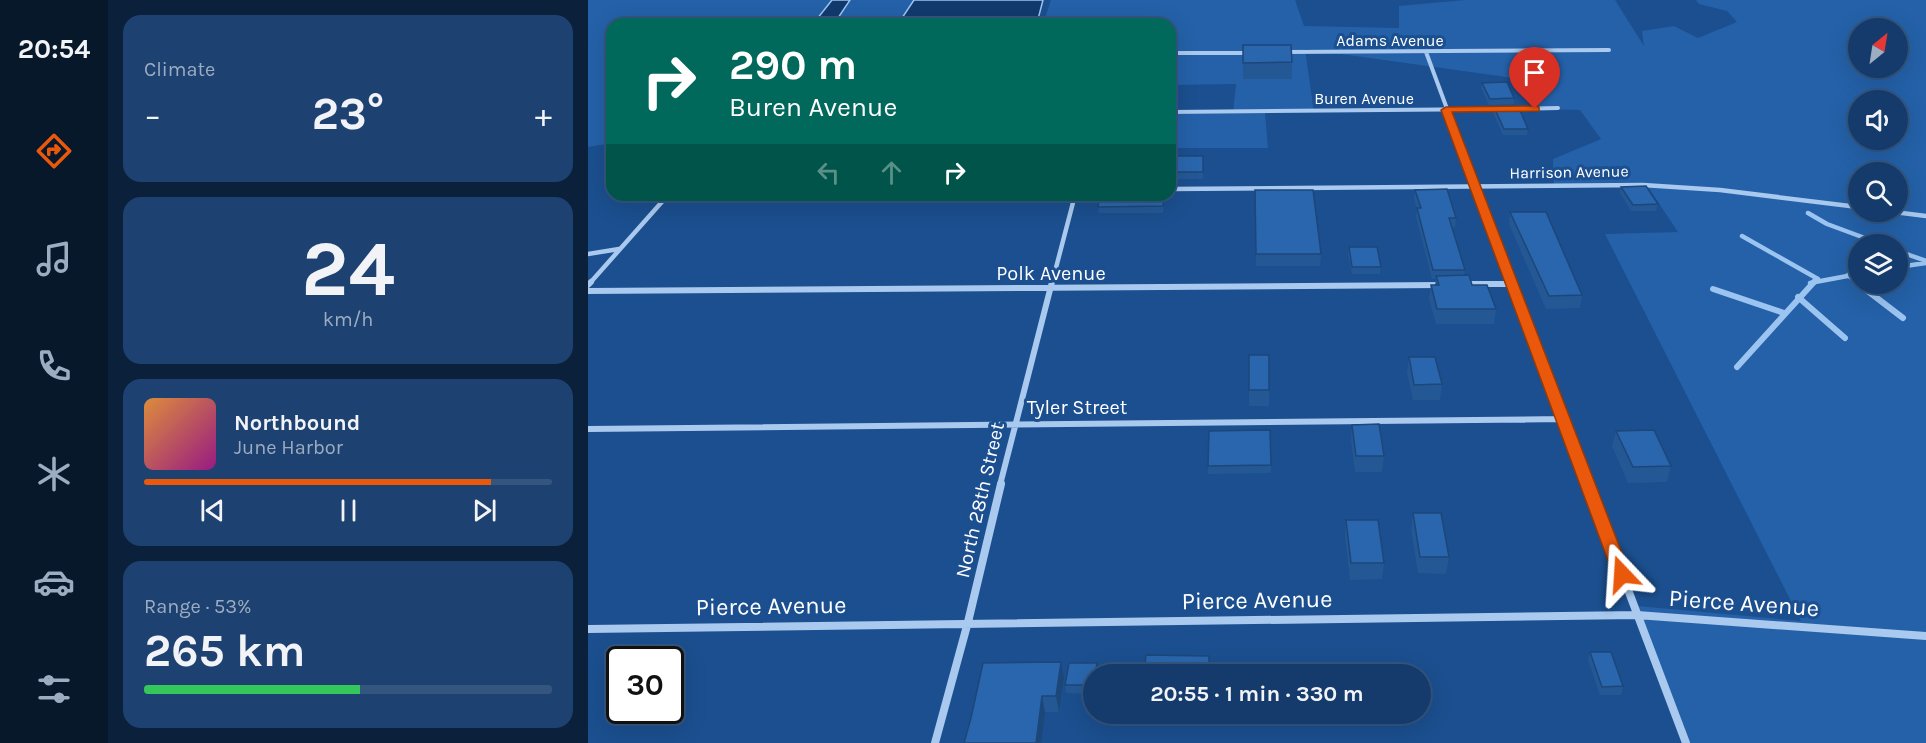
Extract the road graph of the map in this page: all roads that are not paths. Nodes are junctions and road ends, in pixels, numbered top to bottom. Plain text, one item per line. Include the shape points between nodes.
1 (1609, 51) dead end
2 (1259, 52) edge
3 (1282, 52) edge
4 (1426, 52) junction
5 (1176, 53) edge
6 (1558, 108) dead end
7 (1446, 110) junction
8 (1176, 112) edge
9 (1477, 188) junction
10 (1176, 189) edge
11 (663, 201) edge
12 (1073, 201) edge
13 (1848, 206) edge
14 (1908, 214) edge
15 (1926, 216) edge
16 (620, 249) junction
17 (588, 254) edge
18 (1514, 284) junction
19 (588, 285) edge
20 (1051, 289) junction
21 (588, 291) edge
22 (1565, 419) junction
23 (1015, 424) junction
24 (588, 429) edge
25 (1637, 615) junction
26 (968, 622) junction
27 (588, 629) edge
28 (1926, 636) edge
29 (935, 743) edge
30 (1686, 743) edge

1 - 4 street, Adams Avenue
2 - 5 street
3 - 4 street, Adams Avenue
4 - 7 street
6 - 7 street, Buren Avenue
7 - 8 street, Buren Avenue
7 - 9 street
9 - 10 street, Harrison Avenue
9 - 13 street, Harrison Avenue via 1675,186
9 - 18 street
11 - 16 street
12 - 20 street, North 28th Street
14 - 15 street
16 - 17 street
16 - 19 street
18 - 20 street, Polk Avenue
18 - 22 street
20 - 21 street, Polk Avenue
20 - 23 street, North 28th Street
22 - 23 street, Tyler Street
22 - 25 street
23 - 24 street, Tyler Street
23 - 26 street, North 28th Street
25 - 26 street, Pierce Avenue
25 - 28 street, Pierce Avenue
25 - 30 street
26 - 27 street, Pierce Avenue
26 - 29 street, North 28th Street

